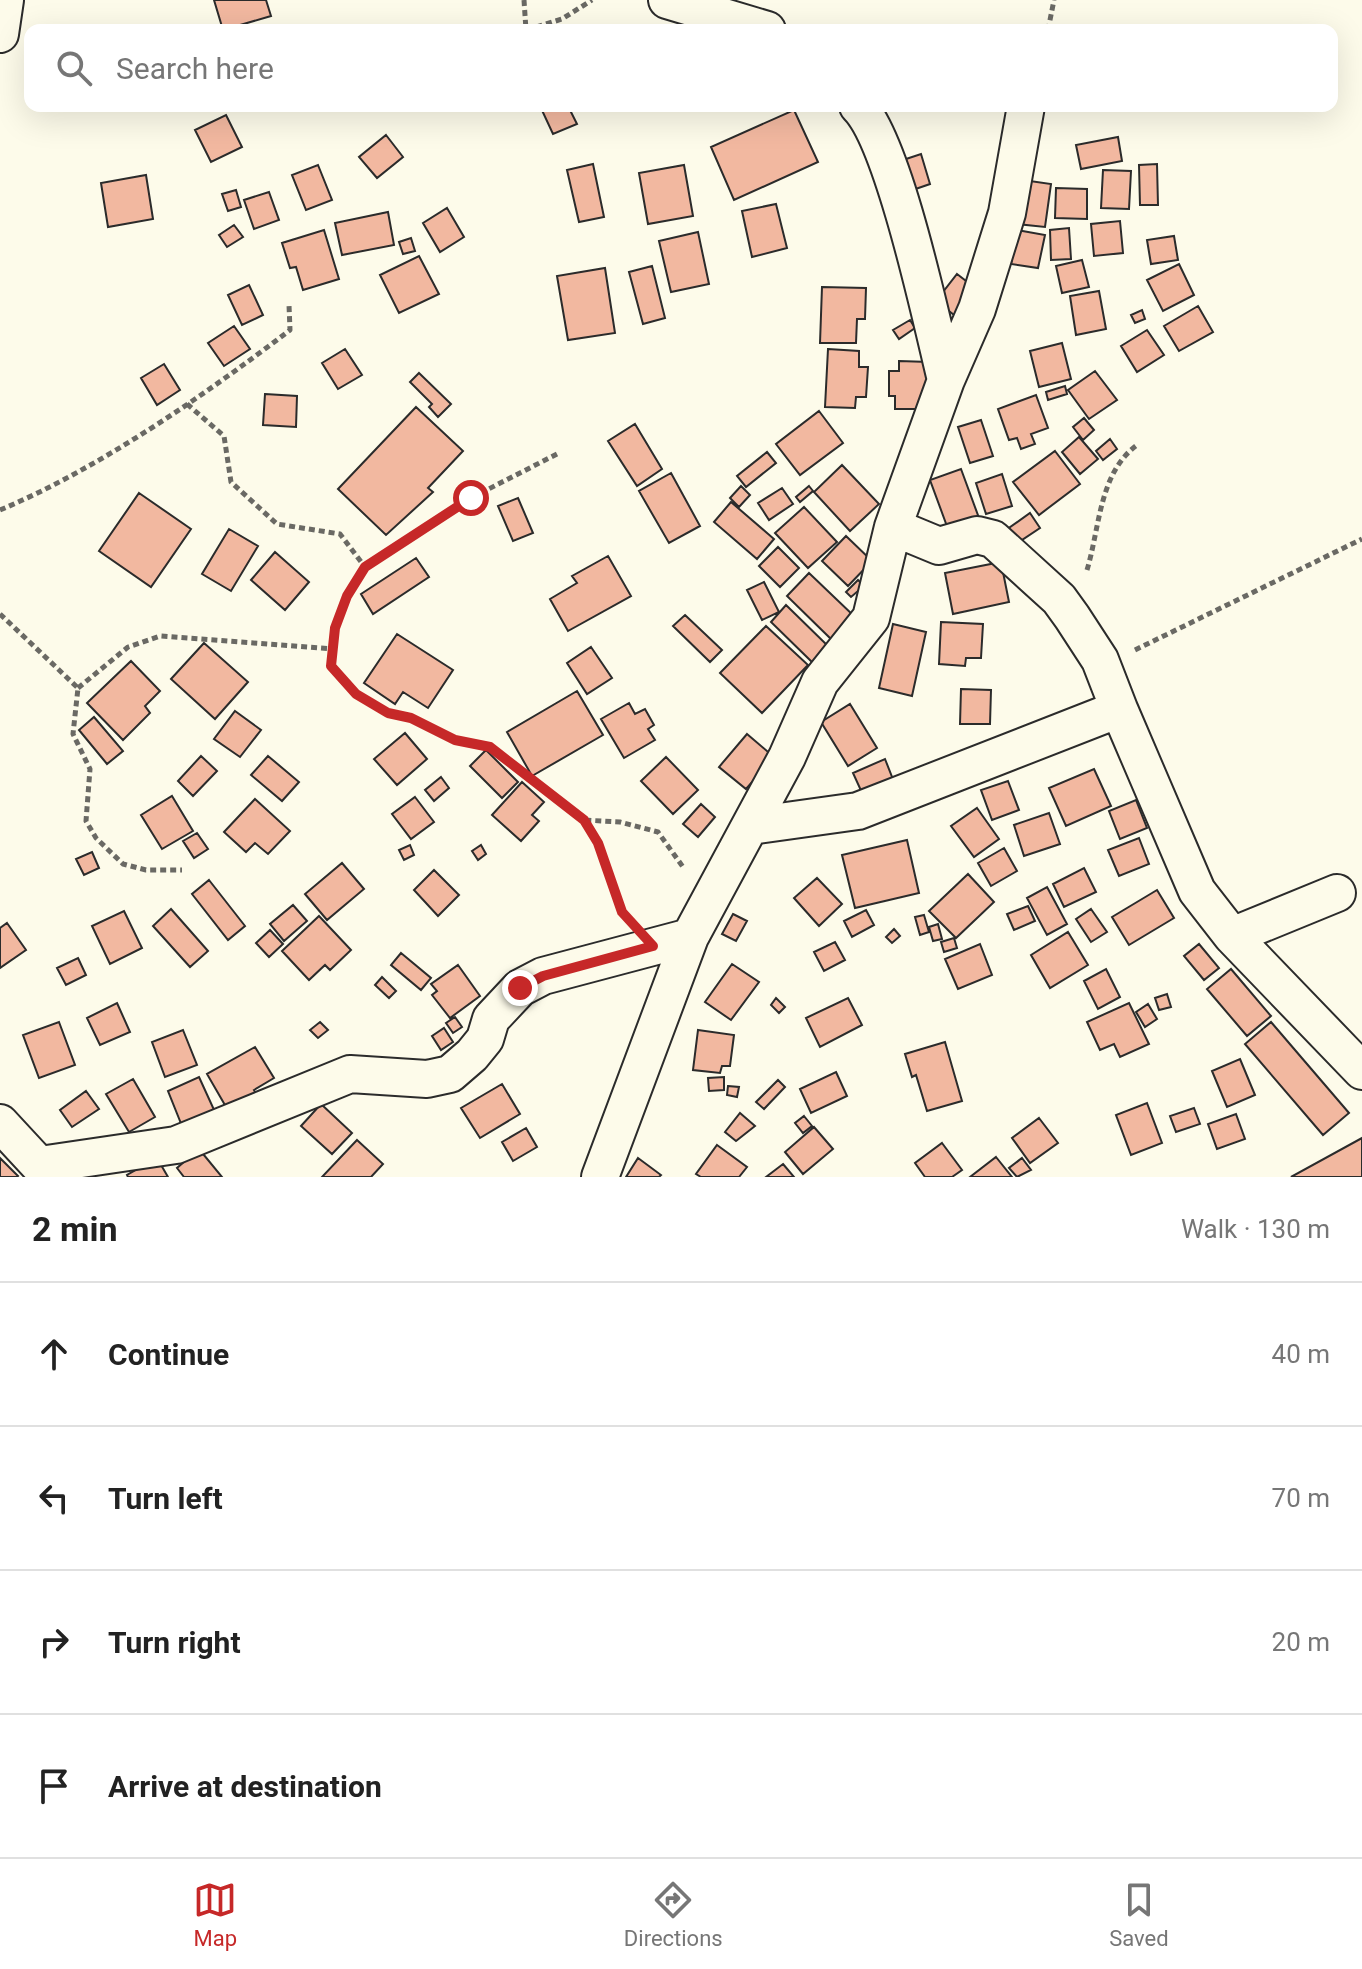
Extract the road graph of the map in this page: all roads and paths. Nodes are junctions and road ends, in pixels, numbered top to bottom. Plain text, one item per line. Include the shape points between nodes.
1 (5, 0) edge
2 (524, 0) edge
3 (592, 0) edge
4 (667, 0) edge
5 (1054, 0) edge
6 (526, 24) edge
7 (546, 24) edge
8 (747, 24) edge
9 (1049, 24) edge
10 (0, 34) edge
11 (861, 112) edge
12 (1025, 112) edge
13 (289, 305) dead end
14 (946, 380) junction
15 (187, 404) junction
16 (1137, 445) dead end
17 (557, 454) dead end
18 (0, 510) edge
19 (893, 527) junction
20 (1362, 539) edge
21 (365, 567) junction
22 (0, 614) edge
23 (1072, 617) junction
24 (333, 649) junction
25 (1103, 668) junction
26 (78, 688) junction
27 (1119, 709) junction
28 (584, 820) junction
29 (750, 826) junction
30 (182, 870) dead end
31 (1337, 893) dead end
32 (698, 921) junction
33 (1232, 936) junction
34 (653, 946) junction
35 (1362, 1071) edge
36 (0, 1123) edge
37 (45, 1171) edge
38 (600, 1177) edge

1 - 10 street
2 - 6 path
3 - 7 path
4 - 8 street
5 - 9 path
11 - 14 street via 881,146
12 - 14 street via 1007,213 977,309
13 - 15 path via 290,330
14 - 19 street
15 - 18 path via 38,494
15 - 21 path via 224,436 231,482 277,524 340,534
16 - 23 path via 1119,458 1110,477
17 - 21 path via 471,498
19 - 23 street via 939,546 985,534 1059,599
19 - 29 street via 871,618 820,682
20 - 25 path
21 - 24 path via 347,596
22 - 26 path
23 - 25 street
24 - 26 path via 160,636 128,647
24 - 28 path via 331,666 356,694 455,740 490,747
25 - 27 street
26 - 30 path via 73,734 90,769 86,821 123,864
27 - 29 street via 858,811
27 - 33 street via 1197,891
28 - 32 path via 658,832
28 - 34 path via 598,843 622,912
29 - 32 street
31 - 33 street
32 - 34 street
32 - 38 street
33 - 35 street
34 - 37 street via 543,976 520,988 491,1019 485,1039 472,1055 450,1074 427,1079 350,1074 176,1145
36 - 37 street

